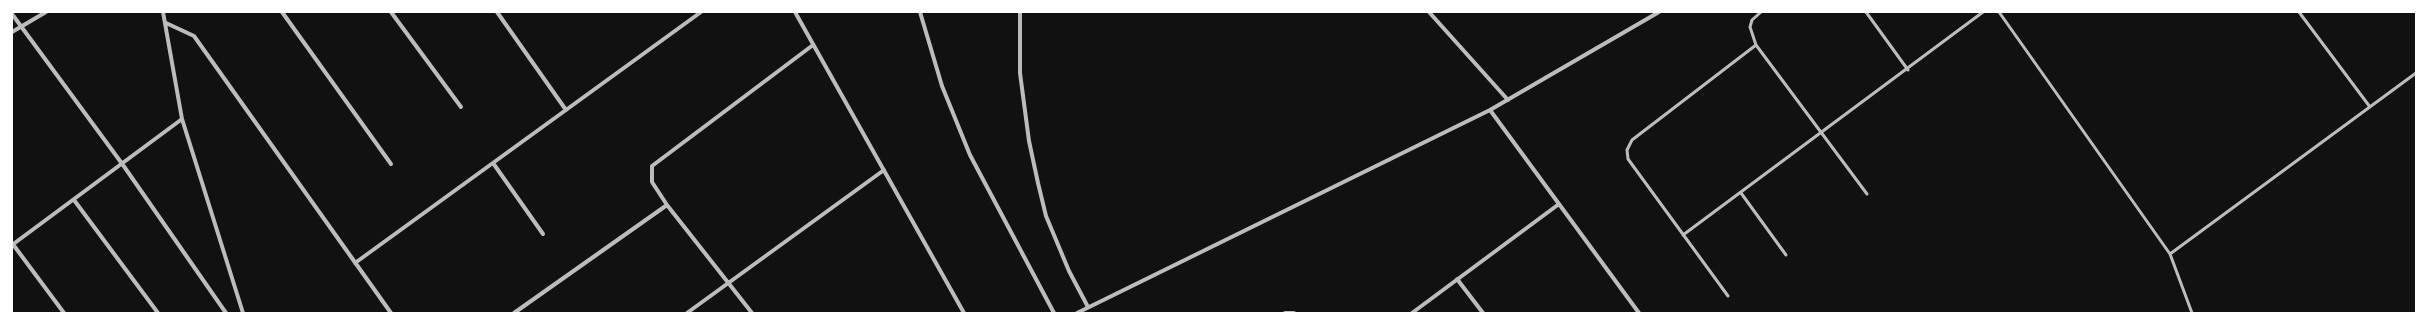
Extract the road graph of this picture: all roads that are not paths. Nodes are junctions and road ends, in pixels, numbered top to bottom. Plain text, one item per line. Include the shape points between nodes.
1 (46, 12) edge
2 (163, 12) edge
3 (282, 12) edge
4 (391, 12) edge
5 (497, 12) edge
6 (701, 12) edge
7 (795, 12) edge
8 (920, 12) edge
9 (1020, 12) edge
10 (1429, 12) edge
11 (1659, 12) edge
12 (1761, 12) edge
13 (1866, 12) edge
14 (1983, 12) edge
15 (1999, 12) edge
16 (2299, 12) edge
17 (12, 14) edge
18 (166, 23) junction
19 (21, 26) junction
20 (12, 32) edge
21 (814, 45) junction
22 (1756, 45) junction
23 (1908, 70) junction
24 (2416, 73) edge
25 (1508, 100) junction
26 (2370, 107) junction
27 (461, 108) dead end
28 (566, 110) junction
29 (1490, 110) junction
30 (182, 119) junction
31 (1821, 134) junction
32 (493, 163) junction
33 (123, 164) junction
34 (391, 164) dead end
35 (884, 170) junction
36 (1740, 192) junction
37 (1867, 194) dead end
38 (74, 200) junction
39 (1559, 204) junction
40 (666, 205) junction
41 (543, 234) dead end
42 (1683, 235) junction
43 (12, 244) edge
44 (2170, 254) junction
45 (1786, 255) dead end
46 (355, 263) junction
47 (1457, 279) junction
48 (729, 282) junction
49 (1728, 296) dead end
50 (1088, 307) junction
51 (62, 312) edge
52 (158, 313) edge
53 (226, 313) edge
54 (243, 313) edge
55 (391, 313) edge
56 (514, 313) edge
57 (687, 313) edge
58 (752, 313) edge
59 (964, 313) edge
60 (1054, 313) edge
61 (1077, 313) edge
62 (1285, 313) edge
63 (1294, 313) edge
64 (1412, 313) edge
65 (1483, 313) edge
66 (1639, 313) edge
67 (2192, 313) edge

1 - 19 street
2 - 18 street
3 - 34 street
4 - 27 street
5 - 28 street
6 - 28 street
7 - 21 street
8 - 60 street via 942,86 970,155
9 - 50 street via 1020,73 1029,141 1038,183 1046,216 1069,271
10 - 25 street
11 - 25 street
12 - 22 lane via 1752,20 1750,27
13 - 23 lane
14 - 23 lane
15 - 44 lane
16 - 26 lane
17 - 19 street
18 - 30 street
18 - 46 street via 194,36
19 - 20 street
19 - 33 street
21 - 35 street
21 - 40 street via 652,166 652,182
22 - 31 lane
22 - 42 lane via 1632,140 1628,150 1628,159
23 - 31 lane
24 - 26 lane
25 - 29 street
26 - 44 lane
28 - 32 street
29 - 39 street
29 - 50 street
30 - 33 street
30 - 54 street
31 - 36 lane
31 - 37 lane
32 - 41 street
32 - 46 street
33 - 38 street
33 - 53 street
35 - 48 street
35 - 59 street
36 - 42 lane
36 - 45 lane
38 - 43 street
38 - 52 street
39 - 47 street
39 - 66 street
40 - 48 street
40 - 56 street
42 - 49 lane
43 - 51 street
44 - 67 lane
46 - 55 street
47 - 64 street
47 - 65 street
48 - 57 street
48 - 58 street
50 - 61 street
62 - 63 street

